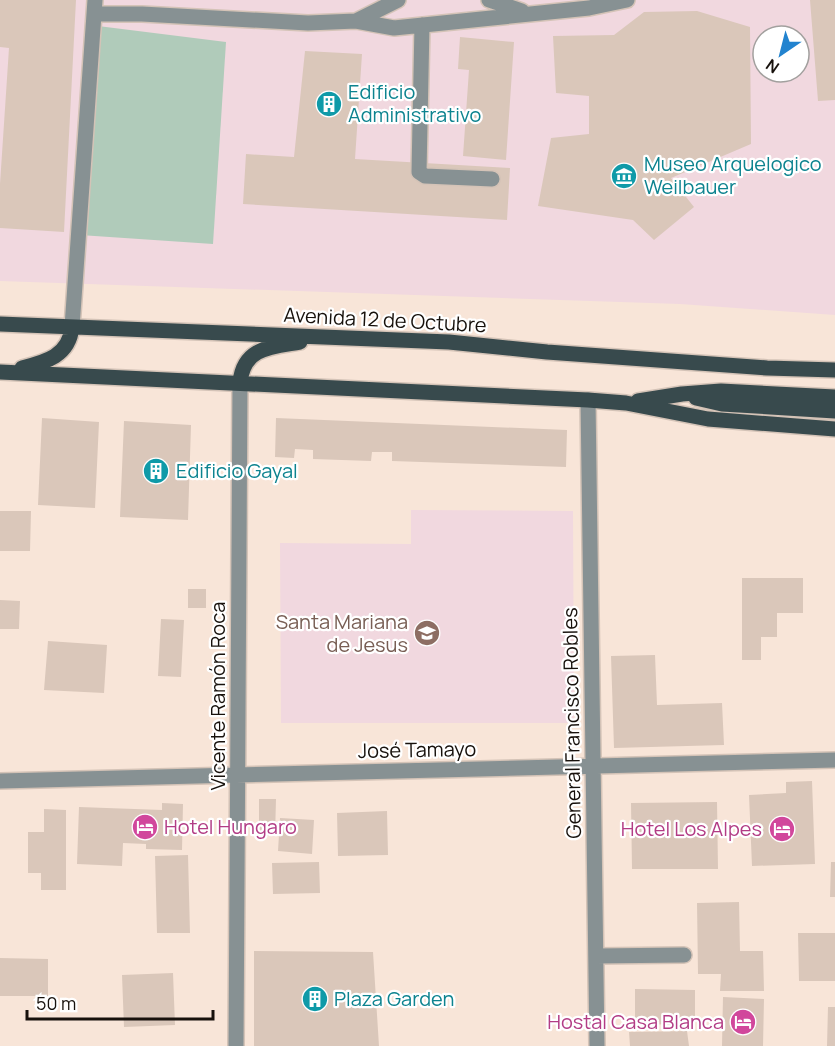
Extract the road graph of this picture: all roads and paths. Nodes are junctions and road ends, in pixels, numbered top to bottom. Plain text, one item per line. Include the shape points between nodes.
1 (398, 0) edge
2 (627, 0) edge
3 (498, 2) edge
4 (94, 7) edge
5 (528, 13) junction
6 (356, 21) junction
7 (423, 25) junction
8 (492, 179) dead end
9 (0, 324) edge
10 (72, 327) junction
11 (332, 337) junction
12 (835, 360) edge
13 (767, 368) junction
14 (835, 370) edge
15 (3, 372) edge
16 (240, 382) junction
17 (682, 394) junction
18 (835, 397) edge
19 (588, 400) junction
20 (626, 403) junction
21 (835, 411) edge
22 (835, 429) edge
23 (835, 760) edge
24 (594, 766) junction
25 (239, 775) junction
26 (0, 781) edge
27 (684, 955) dead end
28 (596, 956) junction
29 (236, 1046) edge
30 (597, 1046) edge

1 - 6 street
2 - 5 street
3 - 5 street
4 - 6 street via 142,14 308,23
4 - 10 street
5 - 7 street
6 - 7 street via 394,28
7 - 8 street via 419,172 425,176
9 - 10 main road, Avenida 12 de Octubre
10 - 11 main road, Avenida 12 de Octubre
10 - 15 main road via 67,345 57,356
11 - 13 main road, Avenida 12 de Octubre via 448,342
11 - 16 main road via 270,347 253,354
12 - 13 main road, Avenida 12 de Octubre
13 - 14 main road, Avenida 12 de Octubre
15 - 16 main road
16 - 19 main road
16 - 25 street, Vicente Ramón Roca
17 - 18 main road via 721,391
17 - 20 main road
17 - 21 main road via 722,404
19 - 20 main road
19 - 24 street, General Francisco Robles
20 - 22 main road via 708,419
23 - 24 street, José Tamayo
24 - 25 street, José Tamayo
24 - 28 street, General Francisco Robles
25 - 26 street, José Tamayo
25 - 29 street, Vicente Ramón Roca
27 - 28 street
28 - 30 street, General Francisco Robles

